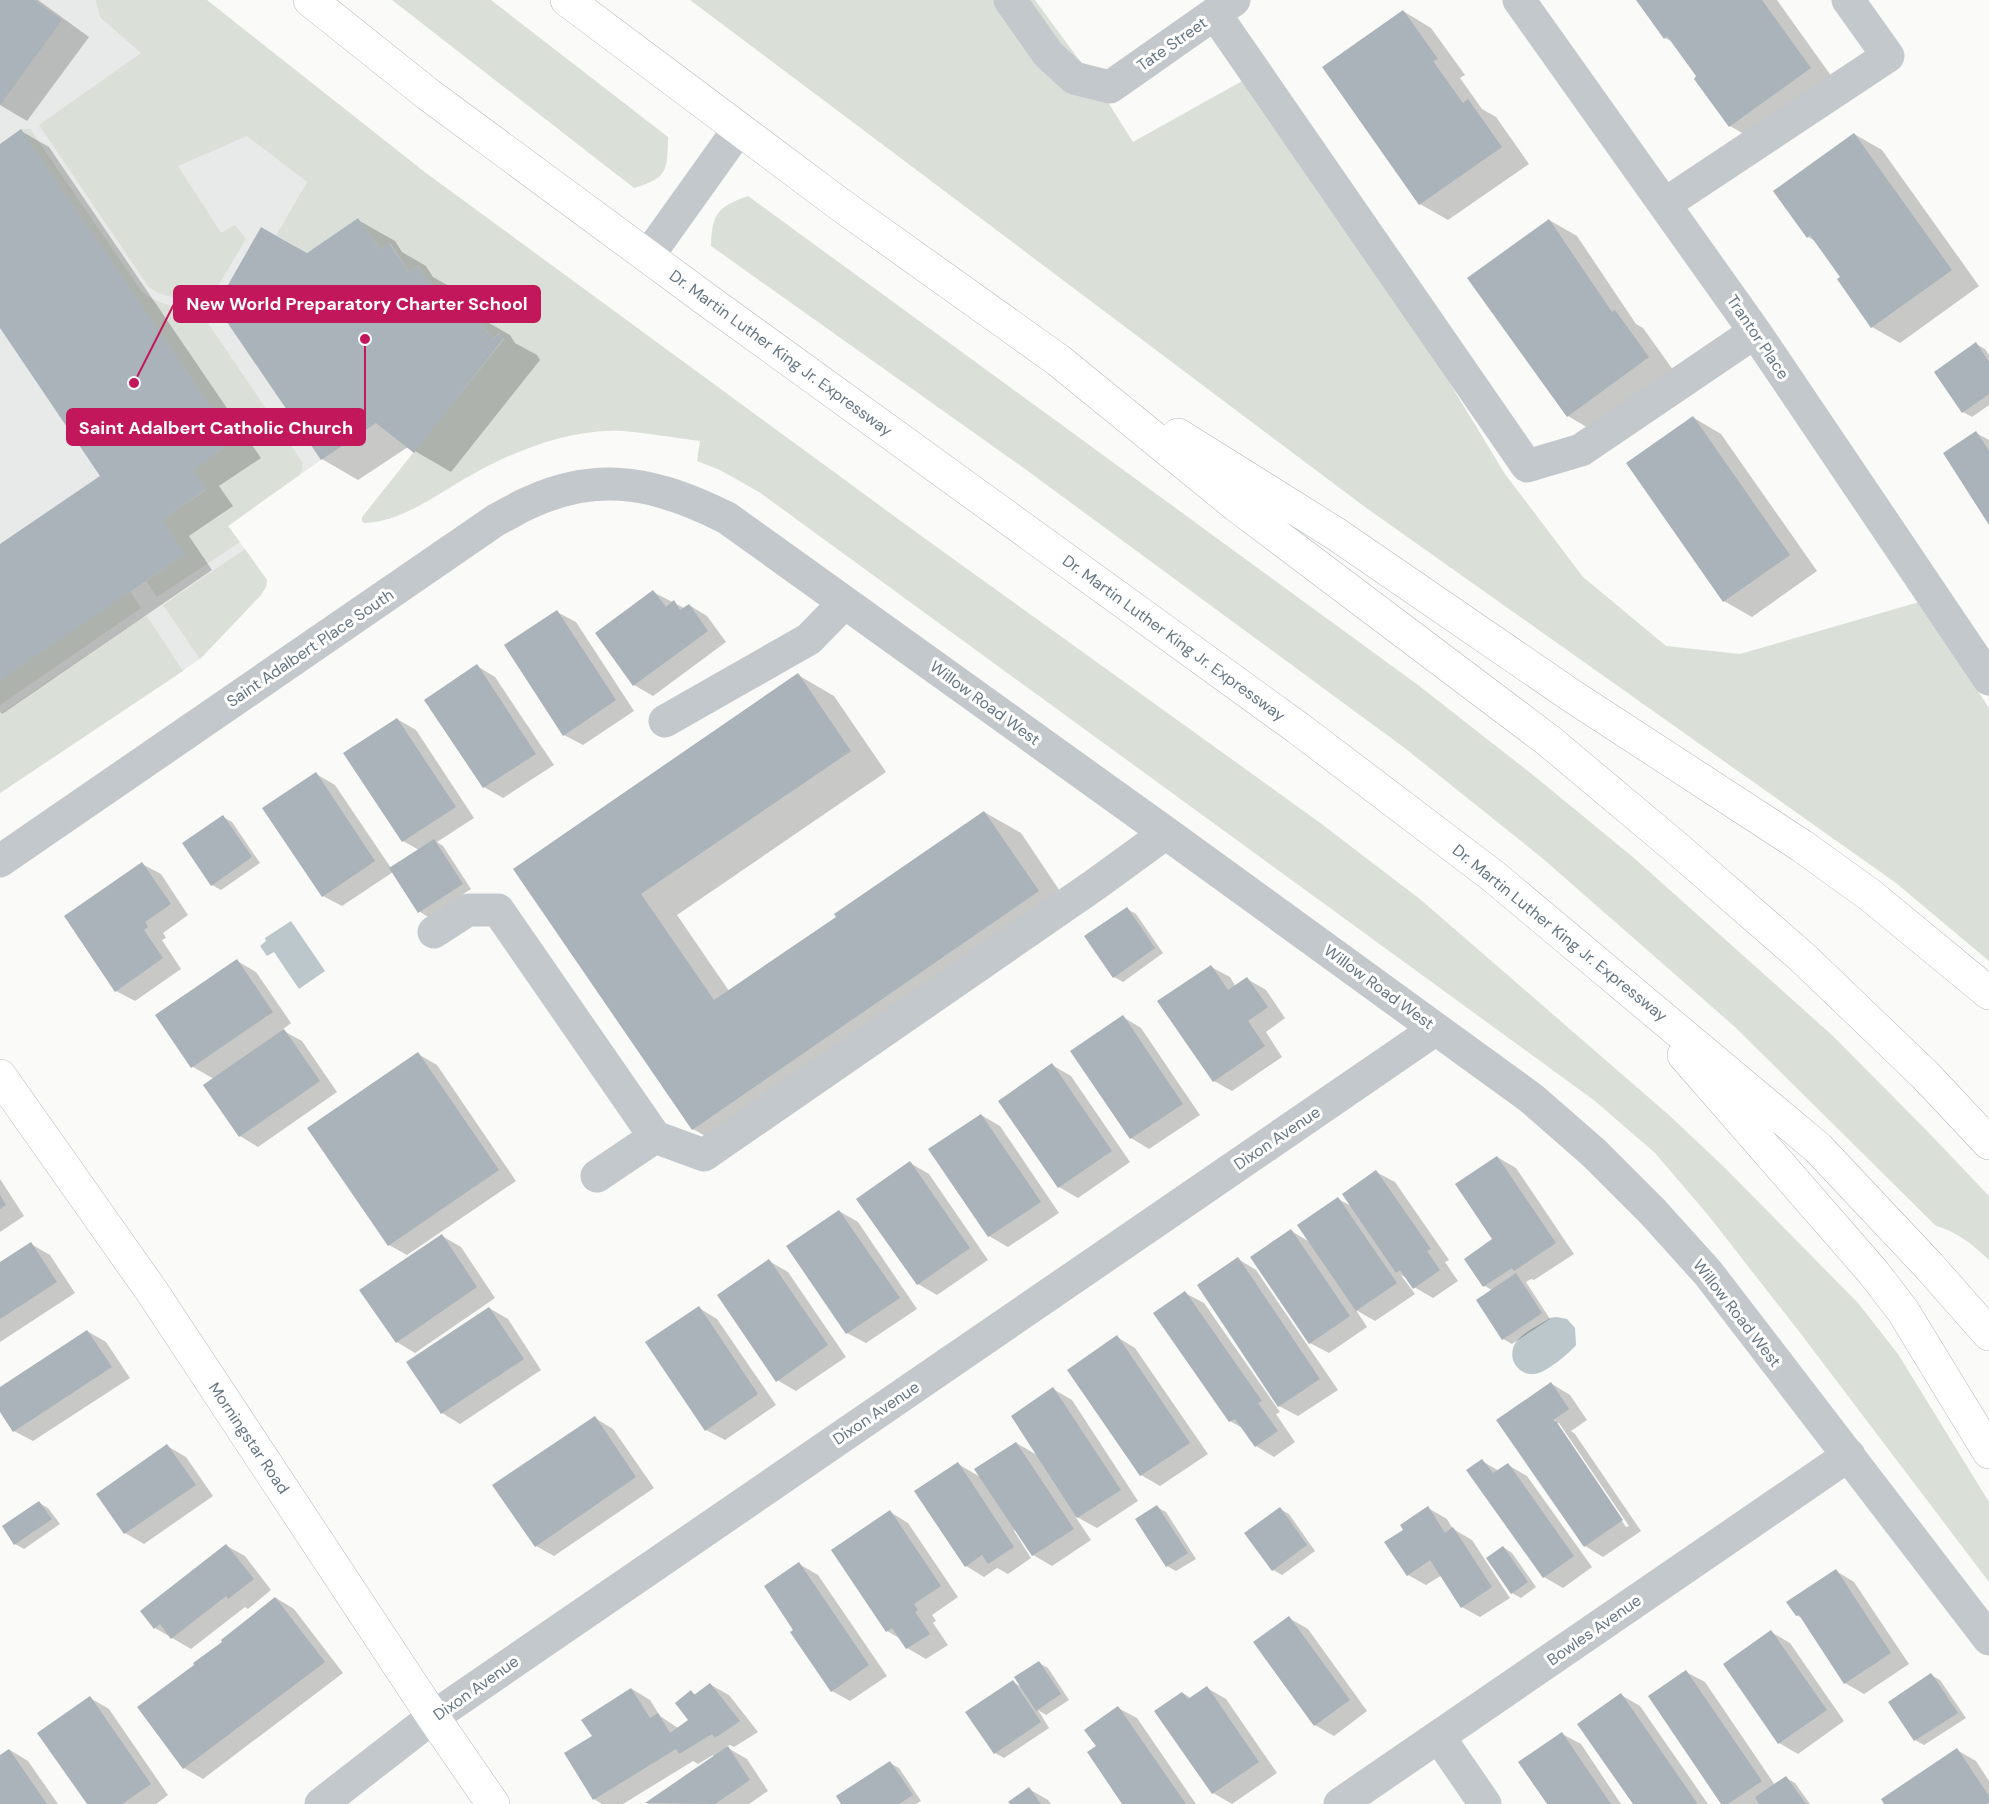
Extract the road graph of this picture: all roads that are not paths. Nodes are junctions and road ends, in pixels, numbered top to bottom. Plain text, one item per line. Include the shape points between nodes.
1 (310, 0) edge
2 (567, 0) edge
3 (1010, 0) edge
4 (1519, 0) edge
5 (1848, 0) edge
6 (1224, 7) edge
7 (738, 130) junction
8 (1665, 204) junction
9 (648, 256) junction
10 (1755, 332) junction
11 (1058, 360) junction
12 (639, 485) joint
13 (844, 603) junction
14 (1984, 661) edge
15 (665, 721) dead end
16 (1166, 833) junction
17 (0, 861) edge
18 (434, 932) dead end
19 (1618, 979) junction
20 (1989, 993) edge
21 (1436, 1029) junction
22 (0, 1076) edge
23 (655, 1137) junction
24 (1989, 1143) edge
25 (597, 1176) dead end
26 (1989, 1334) edge
27 (1989, 1452) edge
28 (1849, 1455) junction
29 (1989, 1639) edge
30 (434, 1717) junction
31 (1439, 1737) junction
32 (321, 1804) edge
33 (494, 1804) edge
34 (1340, 1804) edge
35 (1485, 1804) edge

1 - 9 main road, Dr. Martin Luther King Jr. Expressway via 429,95
2 - 7 main road
3 - 6 street, Tate Street via 1048,54 1074,78 1110,87
4 - 8 street, Trantor Place
5 - 8 street via 1888,56
6 - 10 street via 1527,466 1581,450
7 - 9 street
7 - 11 main road
8 - 10 street, Trantor Place
9 - 19 main road, Dr. Martin Luther King Jr. Expressway via 1298,728 1493,876
10 - 14 street, Trantor Place
11 - 20 main road via 1336,534 1572,696 1802,846 1870,895
11 - 24 main road via 1236,505 1549,741 1679,850 1802,957 1925,1075
12 - 13 street, Willow Road West via 693,501 727,518
12 - 17 street, Saint Adalbert Place South via 602,484 568,489 496,520
13 - 15 street via 809,639
13 - 16 street, Willow Road West
16 - 21 street, Willow Road West
16 - 23 street via 704,1155
18 - 23 street via 468,910 498,910
19 - 26 main road, Dr. Martin Luther King Jr. Expressway via 1818,1148
19 - 27 main road via 1873,1272 1903,1311
21 - 28 street, Willow Road West via 1531,1098 1653,1212 1708,1274
21 - 30 street, Dixon Avenue
22 - 30 main road, Morningstar Road via 153,1293
23 - 25 street
28 - 29 street, Willow Road West
28 - 31 street, Bowles Avenue
30 - 32 street, Dixon Avenue
30 - 33 main road, Morningstar Road
31 - 34 street, Bowles Avenue
31 - 35 street

